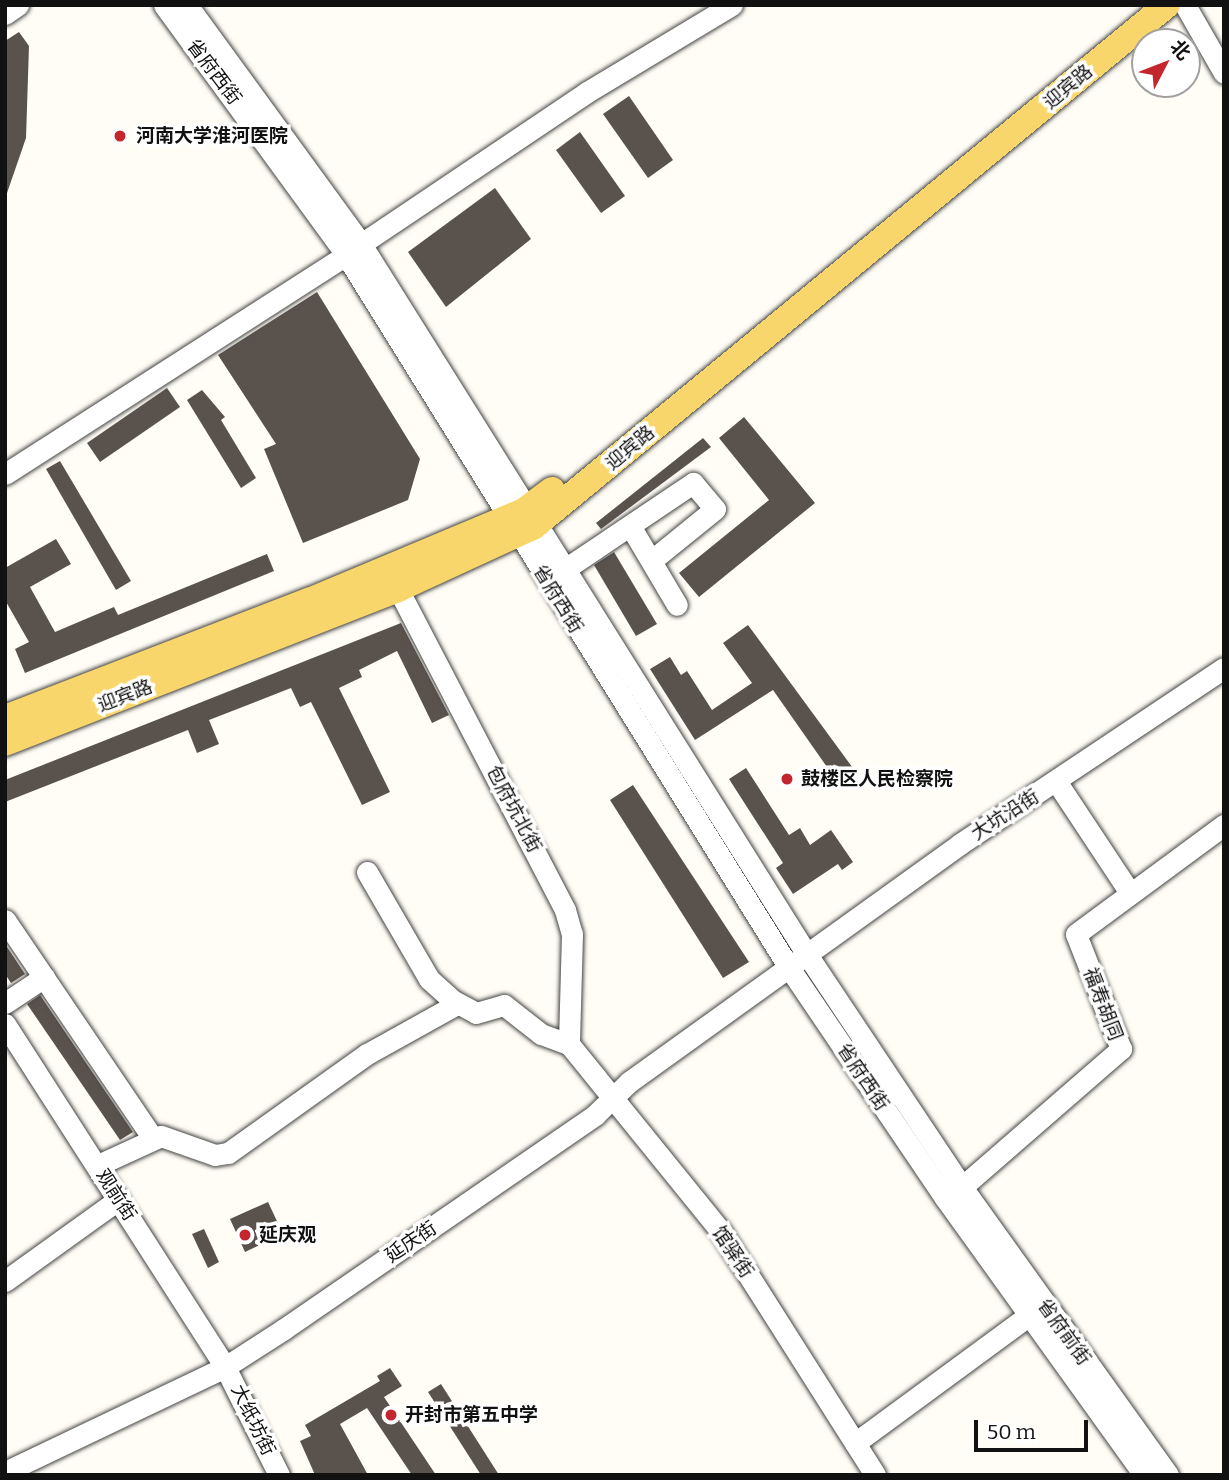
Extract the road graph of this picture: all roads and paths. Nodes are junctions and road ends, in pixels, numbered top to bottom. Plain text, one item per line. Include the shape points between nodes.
1 (18, 5) edge
2 (164, 5) edge
3 (187, 5) edge
4 (732, 5) edge
5 (1139, 5) edge
6 (1167, 5) edge
7 (1185, 5) edge
8 (5, 14) edge
9 (1224, 73) edge
10 (354, 249) junction
11 (5, 474) edge
12 (521, 523) junction
13 (632, 529) junction
14 (651, 561) junction
15 (562, 570) junction
16 (398, 589) junction
17 (677, 606) dead end
18 (1224, 667) edge
19 (5, 718) edge
20 (5, 743) edge
21 (1056, 782) junction
22 (1224, 825) edge
23 (367, 872) dead end
24 (1130, 893) junction
25 (5, 920) edge
26 (797, 960) junction
27 (44, 978) junction
28 (5, 1003) edge
29 (457, 1004) junction
30 (5, 1024) edge
31 (569, 1044) junction
32 (611, 1100) junction
33 (152, 1137) junction
34 (97, 1166) junction
35 (953, 1192) junction
36 (119, 1199) junction
37 (5, 1281) edge
38 (1028, 1315) junction
39 (225, 1367) junction
40 (855, 1443) junction
41 (5, 1472) edge
42 (279, 1475) edge
43 (875, 1475) edge
44 (1144, 1475) edge
45 (1168, 1475) edge

1 - 8 street
2 - 10 street, 省府西街
3 - 10 street, 省府西街
4 - 10 street via 587,92
5 - 12 main road, 迎宾路
6 - 12 main road, 迎宾路
7 - 9 street
10 - 11 street
10 - 12 street, 省府西街
12 - 15 street, 省府西街
12 - 16 main road, 迎宾路
12 - 19 main road, 迎宾路
12 - 26 street, 省府西街
13 - 14 street
13 - 14 street via 693,483 715,509
13 - 15 street
14 - 17 street
15 - 26 street, 省府西街
16 - 20 main road, 迎宾路
16 - 31 street, 包府坑北街 via 565,911 572,934
18 - 21 street, 大坑沿街
21 - 24 street
21 - 26 street, 大坑沿街
22 - 24 street, 福寿胡同
23 - 29 street via 429,979
24 - 35 street, 福寿胡同 via 1076,934 1121,1049
25 - 27 street
26 - 32 street, 延庆街
26 - 35 street, 省府西街
27 - 28 street
27 - 33 street
29 - 31 street via 476,1013 504,1005 541,1034
29 - 33 street via 367,1054 228,1153
30 - 34 street, 观前街
31 - 32 street, 馆驿街
32 - 39 street, 延庆街
32 - 40 street, 馆驿街 via 721,1232
33 - 34 street
34 - 36 street, 观前街
35 - 38 street, 省府前街
35 - 45 street, 省府前街
36 - 37 street
36 - 39 street, 观前街
38 - 40 street
38 - 44 street, 省府前街
39 - 41 street, 延庆街
39 - 42 street, 大纸坊街
40 - 43 street, 馆驿街

